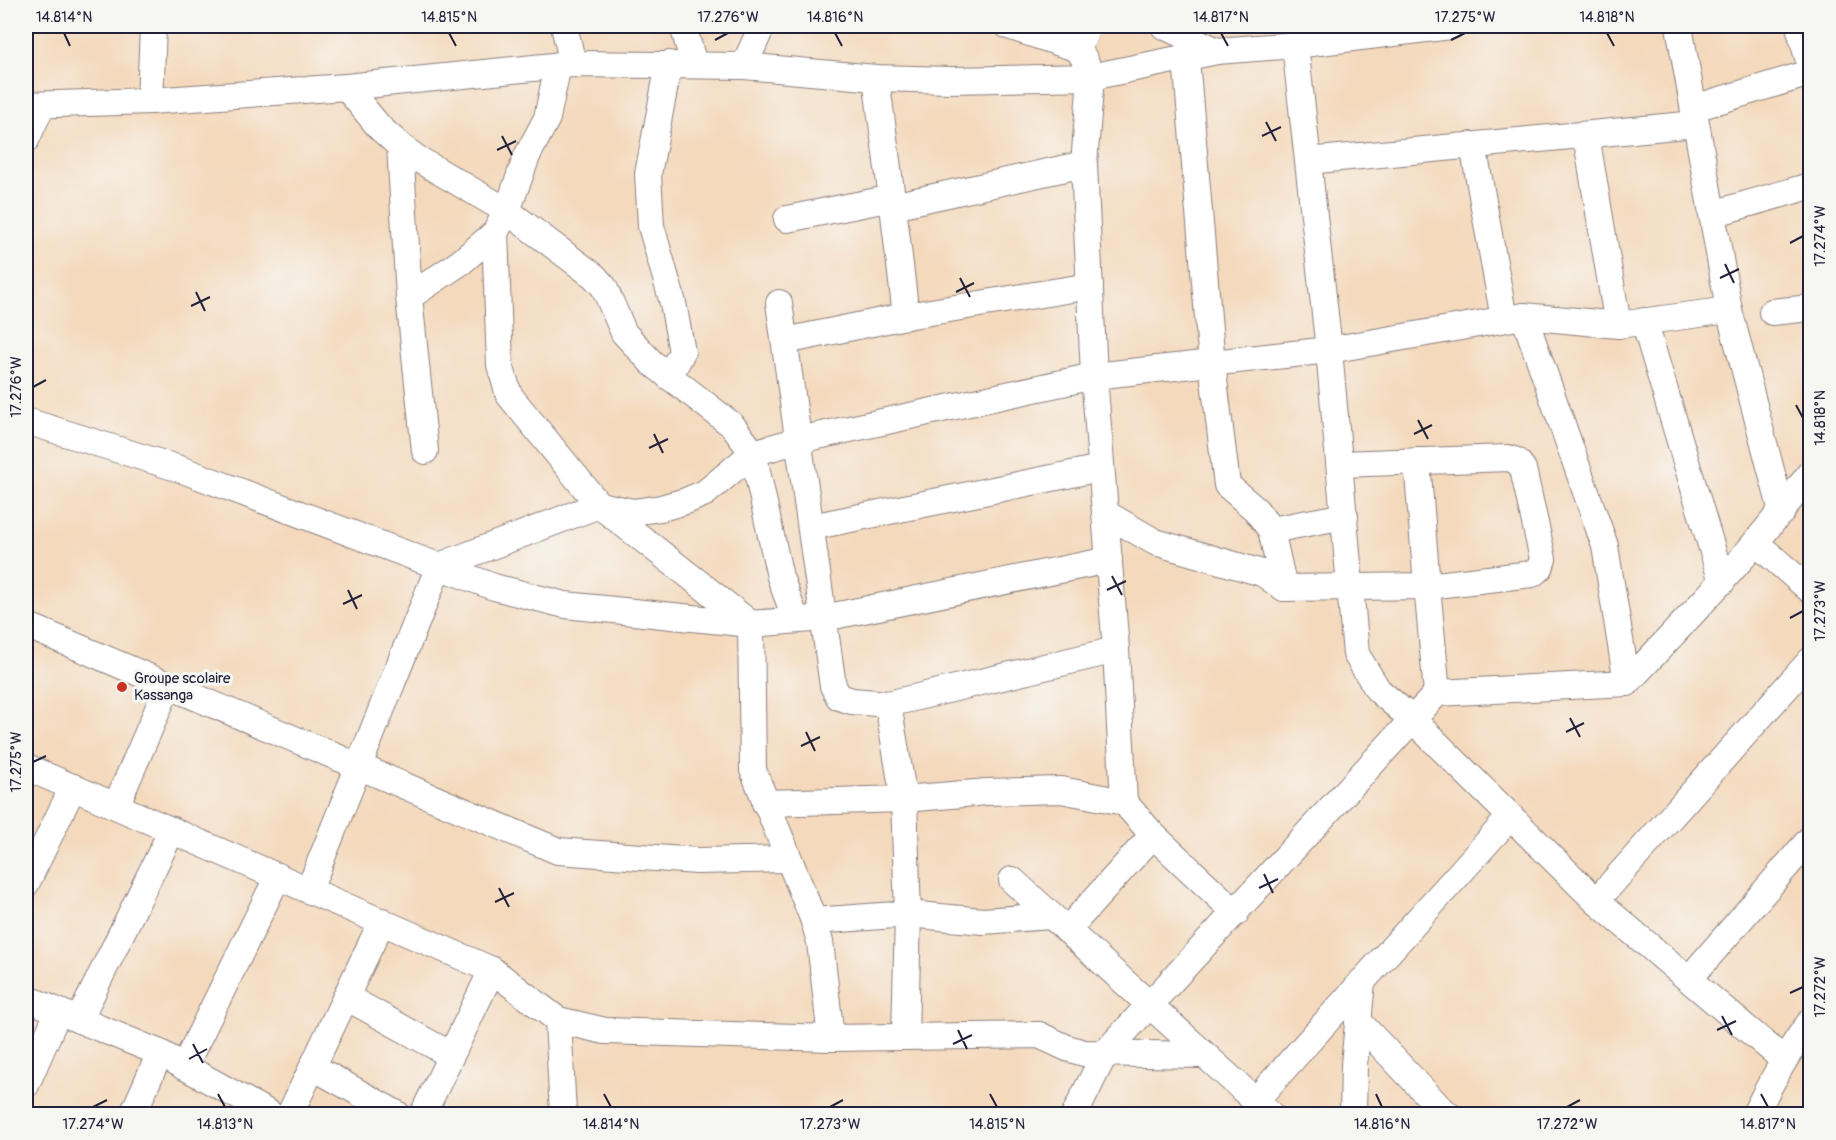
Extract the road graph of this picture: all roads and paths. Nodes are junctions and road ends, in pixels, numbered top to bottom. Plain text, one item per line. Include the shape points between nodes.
1 (153, 26) edge
2 (564, 26) edge
3 (683, 26) edge
4 (762, 26) edge
5 (1008, 26) edge
6 (1088, 26) edge
7 (1164, 26) edge
8 (1451, 26) edge
9 (1679, 26) edge
10 (1799, 26) edge
11 (1396, 29) edge
12 (1248, 37) edge
13 (1295, 45) junction
14 (1078, 49) junction
15 (1217, 51) junction
16 (1186, 59) junction
17 (566, 64) junction
18 (681, 64) junction
19 (1810, 65) edge
20 (744, 66) junction
21 (1810, 73) edge
22 (1091, 77) junction
23 (876, 78) junction
24 (346, 87) junction
25 (150, 100) junction
26 (34, 105) edge
27 (1695, 116) junction
28 (1586, 135) junction
29 (26, 140) edge
30 (1473, 145) junction
31 (400, 146) junction
32 (1308, 161) junction
33 (1084, 164) junction
34 (1810, 186) edge
35 (892, 202) junction
36 (1712, 214) junction
37 (787, 219) dead end
38 (501, 222) junction
39 (1090, 286) junction
40 (409, 297) junction
41 (779, 303) dead end
42 (1810, 308) edge
43 (1729, 310) junction
44 (1772, 312) dead end
45 (906, 316) junction
46 (1514, 317) junction
47 (1644, 321) junction
48 (1618, 324) junction
49 (785, 341) junction
50 (1329, 350) junction
51 (1212, 364) junction
52 (1094, 376) junction
53 (669, 377) junction
54 (26, 421) edge
55 (799, 440) junction
56 (425, 451) dead end
57 (753, 453) junction
58 (1417, 461) junction
59 (1340, 464) junction
60 (1101, 468) junction
61 (1810, 472) edge
62 (599, 505) junction
63 (1105, 513) junction
64 (1782, 513) junction
65 (1345, 516) junction
66 (811, 527) junction
67 (1271, 530) junction
68 (1756, 543) junction
69 (1109, 560) junction
70 (439, 566) junction
71 (1722, 582) junction
72 (1426, 586) junction
73 (1284, 588) junction
74 (1351, 588) junction
75 (1810, 591) edge
76 (824, 618) junction
77 (796, 620) junction
78 (751, 624) junction
79 (26, 626) edge
80 (1116, 650) junction
81 (1810, 661) edge
82 (1627, 683) junction
83 (168, 686) junction
84 (1437, 693) junction
85 (888, 704) junction
86 (1413, 720) junction
87 (359, 766) junction
88 (26, 767) edge
89 (73, 787) junction
90 (904, 799) junction
91 (1124, 802) junction
92 (765, 803) junction
93 (116, 806) junction
94 (1510, 817) junction
95 (172, 830) junction
96 (1153, 835) junction
97 (1810, 839) edge
98 (789, 859) junction
99 (279, 876) junction
100 (1012, 880) dead end
101 (26, 884) edge
102 (309, 890) junction
103 (1596, 901) junction
104 (1236, 913) junction
105 (908, 914) junction
106 (382, 921) junction
107 (814, 921) junction
108 (1059, 923) junction
109 (492, 970) junction
110 (1689, 979) junction
111 (1362, 981) junction
112 (346, 997) junction
113 (26, 998) edge
114 (1150, 1006) junction
115 (69, 1016) junction
116 (558, 1020) junction
117 (1358, 1021) junction
118 (1810, 1022) edge
119 (905, 1037) junction
120 (831, 1038) junction
121 (160, 1053) junction
122 (1105, 1053) junction
123 (451, 1055) junction
124 (1204, 1055) junction
125 (1784, 1060) junction
126 (184, 1067) junction
127 (313, 1067) junction
128 (26, 1085) edge
129 (1262, 1110) edge
130 (428, 1112) edge
131 (133, 1114) edge
132 (270, 1114) edge
133 (290, 1114) edge
134 (398, 1114) edge
135 (563, 1114) edge
136 (1075, 1114) edge
137 (1353, 1114) edge
138 (1448, 1114) edge
139 (1755, 1114) edge

1 - 25 street
2 - 17 street
3 - 18 street
4 - 20 street
5 - 14 street
6 - 14 street
7 - 15 street
8 - 11 street
9 - 27 street
10 - 19 street
11 - 13 street
12 - 13 street
12 - 15 street
13 - 32 street
14 - 22 street
15 - 16 street
16 - 22 street
16 - 51 street
17 - 18 street
17 - 24 street
17 - 38 street
18 - 20 street
18 - 53 street via 648,174 651,226 682,352
20 - 23 street
21 - 27 street
22 - 23 street
22 - 33 street
23 - 35 street
24 - 25 street
24 - 31 street
25 - 26 street
26 - 29 street
27 - 28 street
27 - 36 street
28 - 30 street
28 - 48 street
30 - 32 street
30 - 46 street
31 - 38 street
31 - 40 street
32 - 50 street
33 - 35 street
33 - 39 street
34 - 36 street
35 - 37 street
35 - 45 street
36 - 43 street
38 - 40 street via 461,262
38 - 53 street via 594,276 604,287 624,333
38 - 62 street via 500,365 510,395
39 - 45 street
39 - 52 street
40 - 56 street
41 - 49 street
42 - 44 street
43 - 47 street
43 - 64 street
45 - 49 street
46 - 48 street
46 - 50 street
46 - 82 street via 1605,546
47 - 48 street
47 - 71 street
49 - 55 street
50 - 51 street
50 - 59 street
51 - 52 street
51 - 67 street via 1227,485 1256,510
52 - 55 street
52 - 60 street
53 - 57 street via 732,424
54 - 70 street via 180,469
55 - 57 street
55 - 66 street
57 - 62 street via 705,493 686,501 633,512
57 - 77 street via 780,577
58 - 59 street
58 - 72 street
58 - 72 street via 1516,461 1523,469 1543,560 1532,574
59 - 65 street
60 - 63 street
60 - 66 street
61 - 64 street
62 - 70 street
62 - 78 street
63 - 69 street
63 - 73 street via 1155,542 1262,573
64 - 68 street
65 - 67 street
65 - 74 street
66 - 76 street
67 - 73 street
68 - 71 street
68 - 75 street
69 - 76 street
69 - 80 street
70 - 78 street via 565,605
70 - 87 street
71 - 82 street
72 - 74 street
72 - 84 street
73 - 74 street
74 - 86 street via 1356,654 1378,690
76 - 77 street
76 - 85 street via 833,686 839,697
77 - 78 street
78 - 92 street via 753,770
79 - 83 street
80 - 85 street
80 - 91 street
81 - 103 street
82 - 84 street
83 - 87 street
83 - 93 street
84 - 86 street
85 - 90 street
86 - 94 street
86 - 104 street
87 - 98 street via 558,851 697,861
87 - 102 street
88 - 89 street
89 - 93 street
89 - 101 street
90 - 91 street via 1061,790
90 - 92 street
90 - 105 street
91 - 96 street
92 - 98 street
93 - 95 street
94 - 103 street
94 - 111 street
95 - 99 street
95 - 115 street
96 - 104 street
96 - 108 street
97 - 110 street
98 - 107 street
99 - 102 street
99 - 126 street
100 - 108 street
102 - 106 street
103 - 110 street
104 - 114 street
105 - 107 street
105 - 108 street
105 - 119 street
106 - 109 street
106 - 112 street
107 - 120 street
108 - 114 street
109 - 116 street
109 - 123 street
110 - 125 street
111 - 117 street
111 - 129 street
112 - 123 street
112 - 127 street
113 - 115 street
114 - 122 street
114 - 124 street
115 - 121 street
115 - 128 street
116 - 120 street via 605,1031
116 - 135 street
117 - 137 street
117 - 138 street
118 - 125 street
119 - 120 street
119 - 122 street via 1039,1035 1083,1053
121 - 126 street
121 - 131 street
122 - 124 street
122 - 136 street
123 - 130 street
124 - 129 street
125 - 139 street
126 - 132 street
127 - 133 street
127 - 134 street

